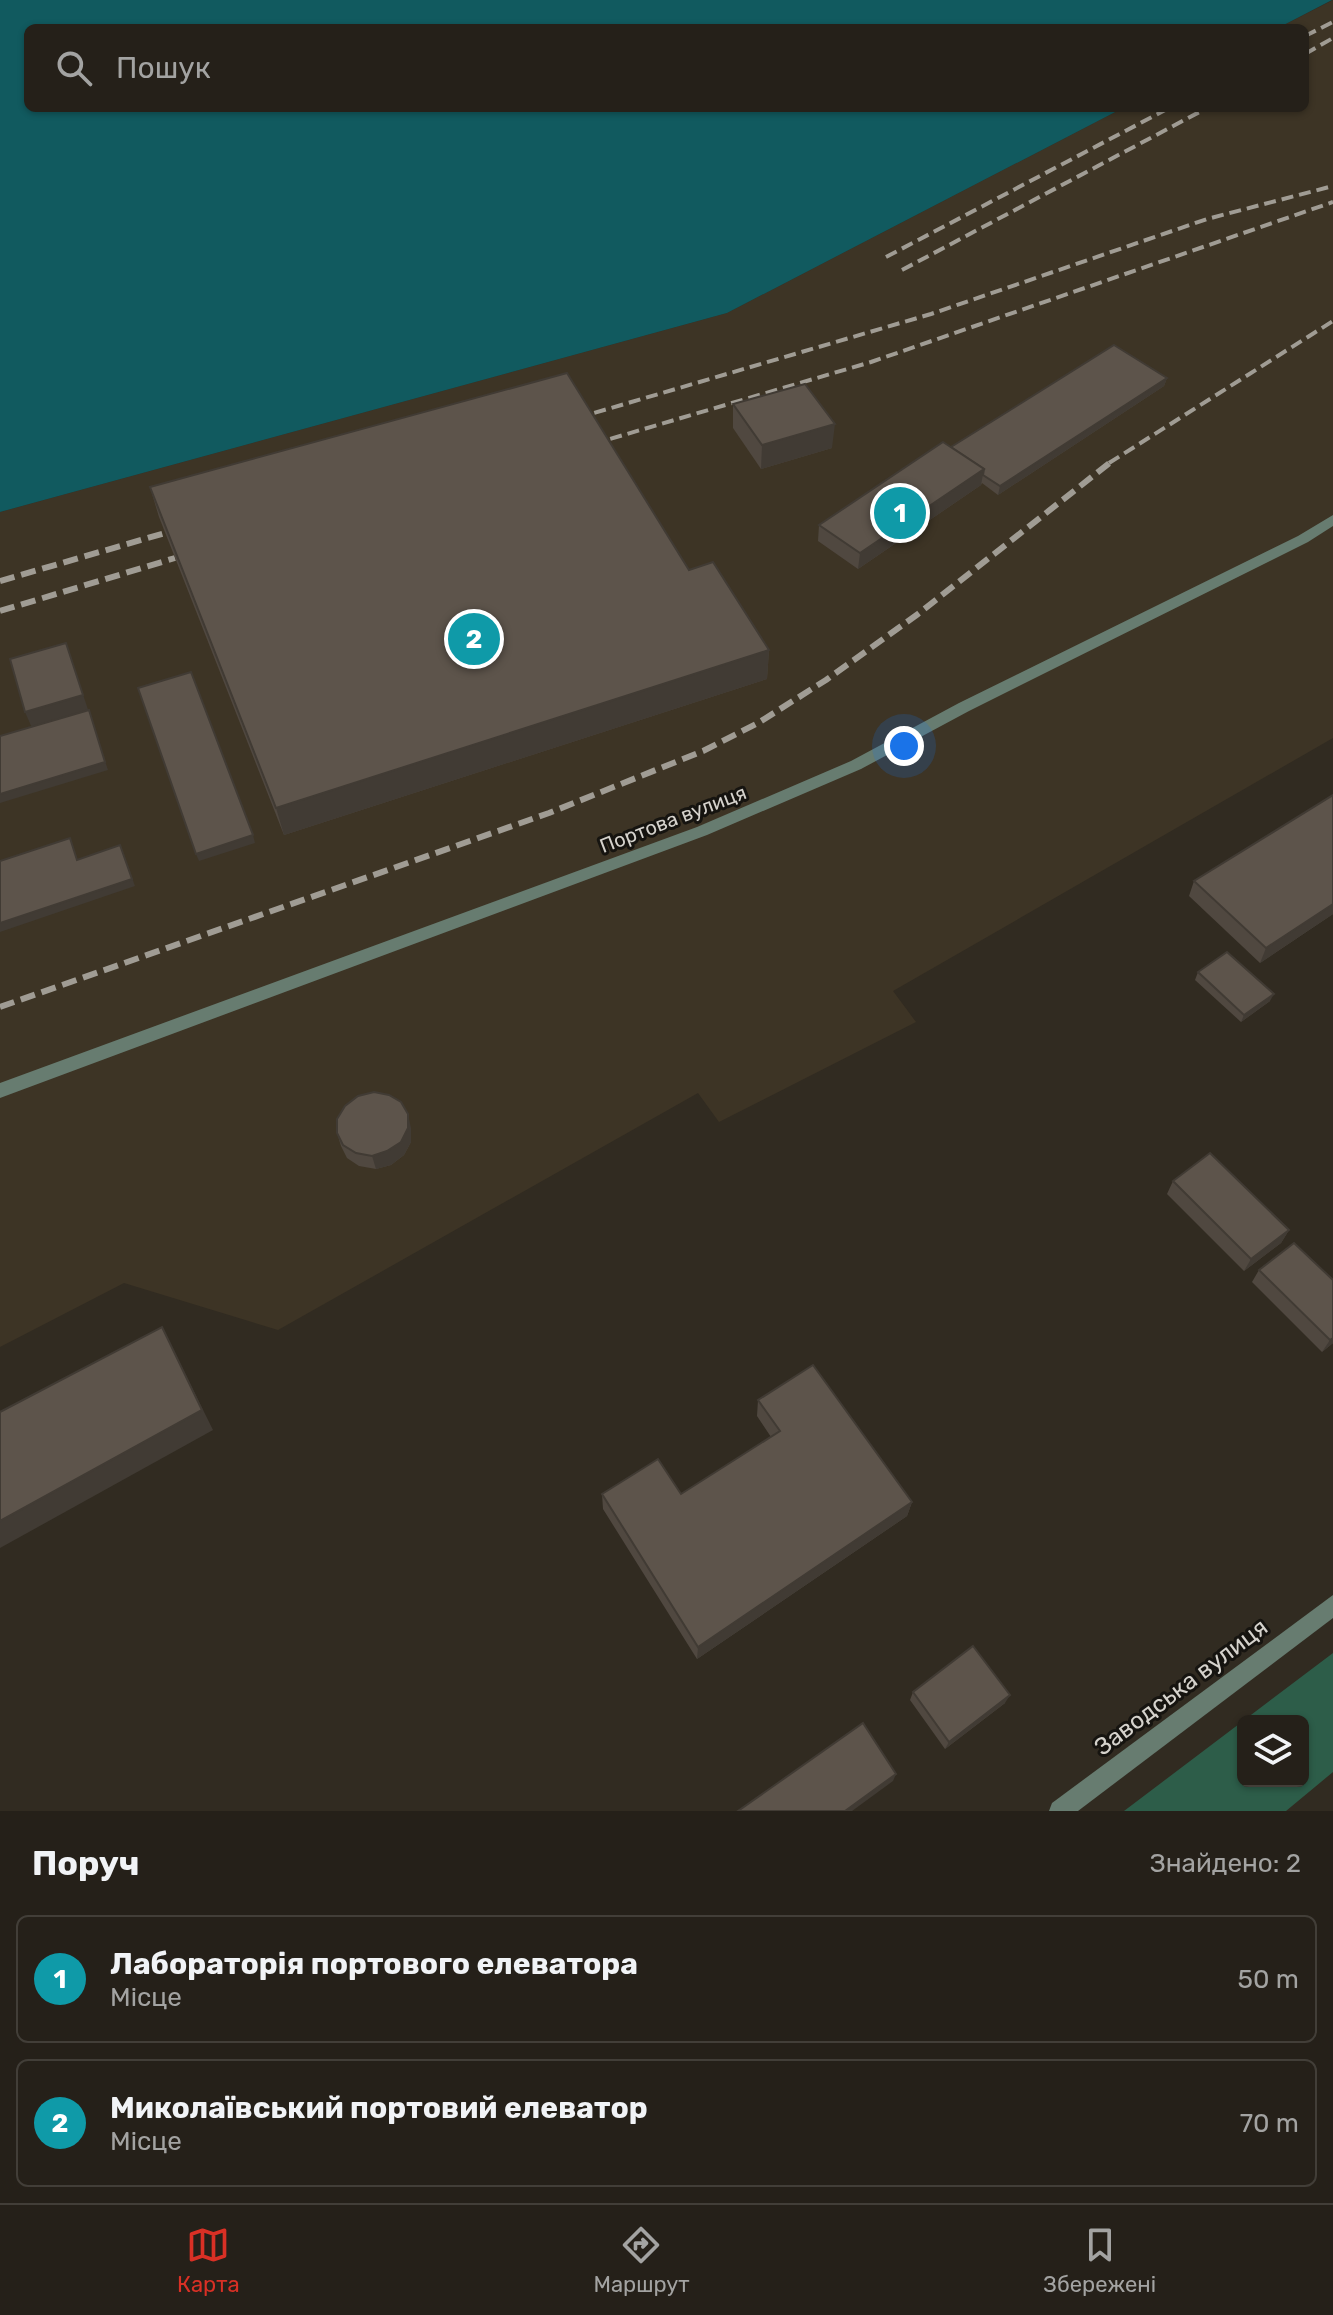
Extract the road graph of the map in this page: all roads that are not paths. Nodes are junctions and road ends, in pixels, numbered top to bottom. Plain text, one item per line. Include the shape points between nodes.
1 (1333, 520) edge
2 (0, 1091) edge
3 (1333, 1605) edge
4 (1060, 1811) edge

1 - 2 street, Портова вулиця via 856,765 730,819
3 - 4 street, Заводська вулиця

